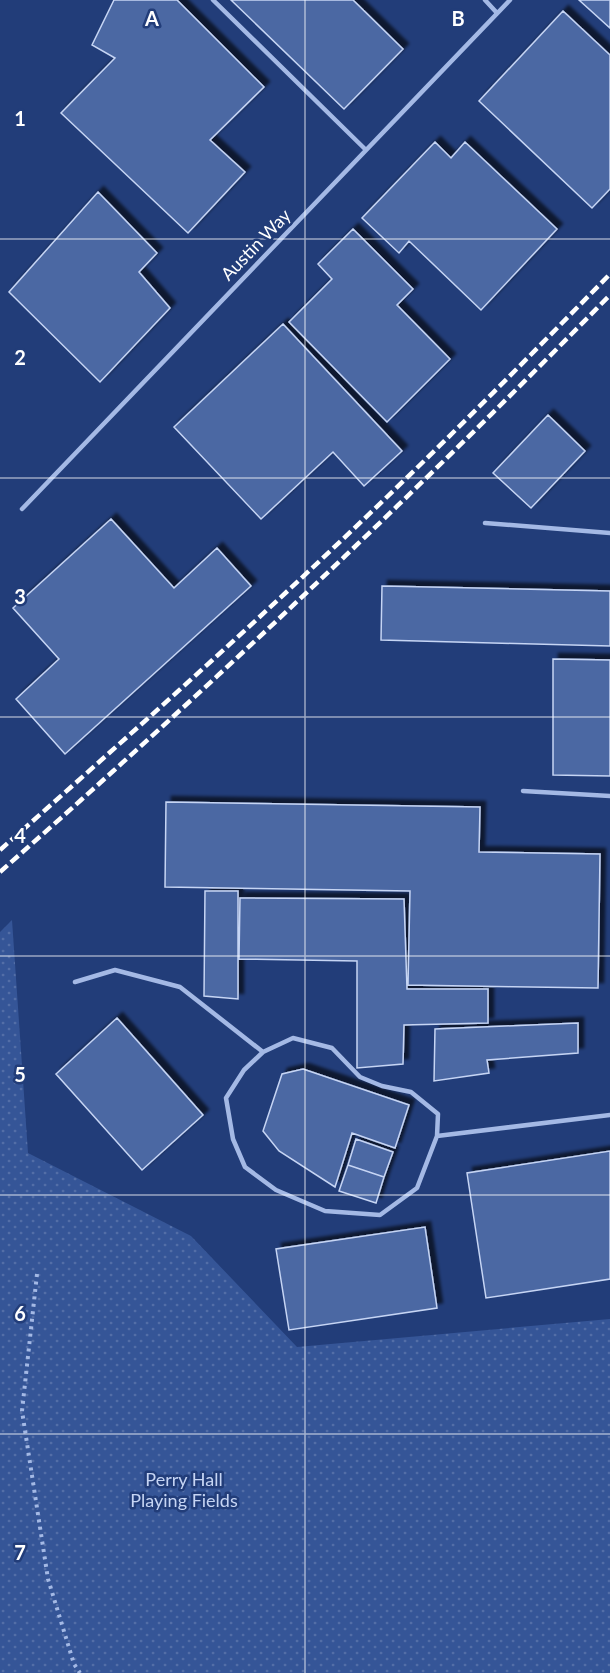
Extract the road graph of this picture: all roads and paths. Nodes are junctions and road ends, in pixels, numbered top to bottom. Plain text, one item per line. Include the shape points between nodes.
1 (213, 0) edge
2 (485, 0) edge
3 (510, 0) edge
4 (497, 13) junction
5 (366, 150) junction
6 (22, 509) dead end
7 (485, 523) dead end
8 (610, 532) edge
9 (523, 791) dead end
10 (610, 796) edge
11 (75, 982) dead end
12 (263, 1052) junction
13 (610, 1115) edge
14 (437, 1136) junction
15 (37, 1274) dead end
16 (80, 1673) edge

1 - 5 lane
2 - 4 lane
3 - 4 lane, Austin Way
4 - 5 lane, Austin Way
5 - 6 lane, Austin Way
7 - 8 lane
9 - 10 lane
11 - 12 lane via 115,970 180,987
12 - 14 lane via 292,1038 332,1048 360,1077 411,1092 438,1114
12 - 14 lane via 244,1070 226,1098 232,1139 245,1167 276,1190 325,1210 380,1215 417,1188
13 - 14 lane
15 - 16 path via 22,1411 48,1579

